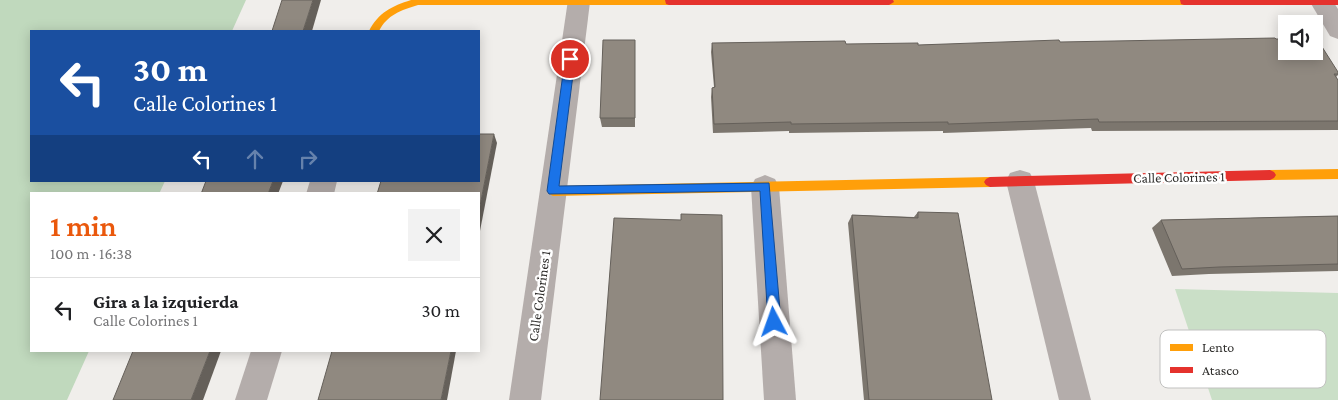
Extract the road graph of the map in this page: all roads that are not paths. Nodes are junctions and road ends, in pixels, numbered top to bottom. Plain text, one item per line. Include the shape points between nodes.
1 (578, 2) junction
2 (1330, 2) edge
3 (374, 30) edge
4 (1338, 30) edge
5 (1338, 174) edge
6 (1020, 181) junction
7 (765, 186) junction
8 (552, 191) junction
9 (267, 352) edge
10 (251, 400) edge
11 (525, 400) edge
12 (780, 400) edge
13 (1075, 400) edge

1 - 2 street
1 - 3 street via 418,2 392,8 377,21
1 - 8 street, Calle Colorines 1
2 - 4 street
5 - 6 street, Calle Colorines 1
6 - 7 street, Calle Colorines 1
6 - 13 street
7 - 8 street, Calle Colorines 1
7 - 12 street
8 - 11 street, Calle Colorines 1
9 - 10 street

